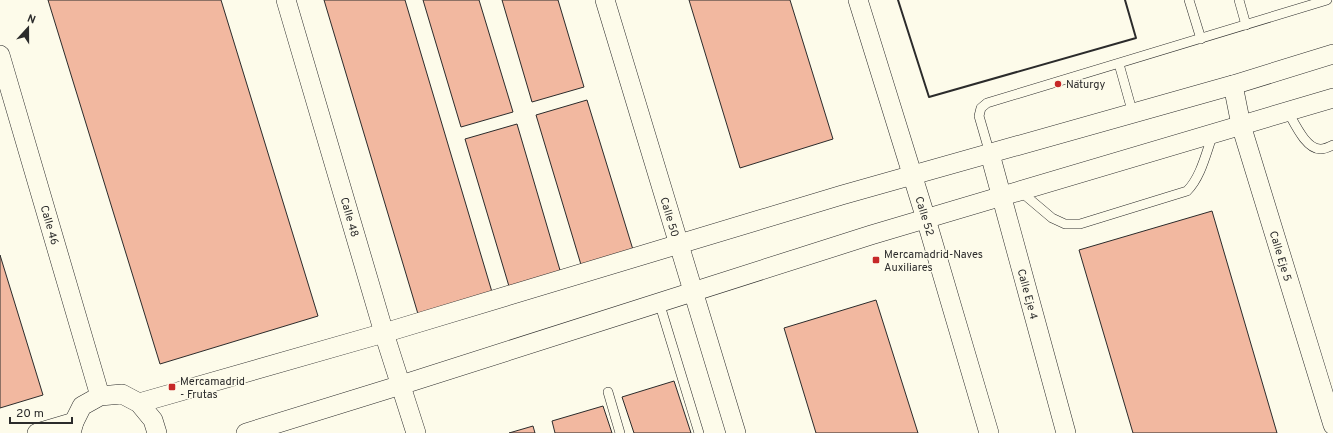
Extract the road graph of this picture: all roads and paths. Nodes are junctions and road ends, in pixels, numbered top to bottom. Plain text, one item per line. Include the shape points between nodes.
1 (286, 0) edge
2 (605, 0) edge
3 (858, 0) edge
4 (1189, 0) edge
5 (1239, 0) edge
6 (1326, 0) edge
7 (1246, 25) junction
8 (1201, 39) junction
9 (1333, 54) edge
10 (0, 55) edge
11 (1119, 64) junction
12 (1232, 85) junction
13 (1333, 98) edge
14 (1288, 112) junction
15 (1133, 114) junction
16 (1241, 125) junction
17 (1213, 134) junction
18 (1333, 145) edge
19 (990, 154) junction
20 (913, 175) junction
21 (1020, 191) junction
22 (1001, 196) junction
23 (926, 219) junction
24 (679, 245) junction
25 (693, 291) junction
26 (659, 302) junction
27 (384, 333) junction
28 (401, 385) junction
29 (608, 392) dead end
30 (100, 396) junction
31 (139, 403) junction
32 (1333, 425) edge
33 (72, 427) edge
34 (37, 433) edge
35 (157, 433) edge
36 (246, 433) edge
37 (416, 433) edge
38 (620, 433) edge
39 (699, 433) edge
40 (736, 433) edge
41 (989, 433) edge
42 (1066, 433) edge

1 - 27 street, Calle 48
2 - 24 street, Calle 50
3 - 20 street, Calle 52
4 - 8 lane
5 - 7 lane
6 - 7 lane
7 - 8 lane
8 - 11 lane
9 - 12 street
10 - 30 street, Calle 46
11 - 15 lane
11 - 19 lane via 987,103 981,108 979,116
12 - 15 street
12 - 16 street, Calle Eje 5
13 - 14 street
14 - 16 street
14 - 18 lane via 1306,141 1313,147 1320,149
15 - 19 street
16 - 17 street
16 - 32 street, Calle Eje 5
17 - 21 street
17 - 21 lane via 1198,176 1187,191 1080,224 1065,224 1052,218
19 - 20 street
19 - 22 street, Calle Eje 4
20 - 23 street, Calle 52
20 - 24 street
21 - 22 street
22 - 23 street
22 - 42 street, Calle Eje 4
23 - 25 street
23 - 41 street, Calle 52
24 - 25 street, Calle 50
24 - 27 street
25 - 26 street
25 - 40 street, Calle 50
26 - 28 street
26 - 39 lane
27 - 28 street, Calle 48
27 - 31 street
28 - 36 street
28 - 37 street, Calle 48
29 - 38 lane
30 - 31 street via 122,394
30 - 33 street via 82,406
31 - 35 street via 152,420
33 - 34 street

